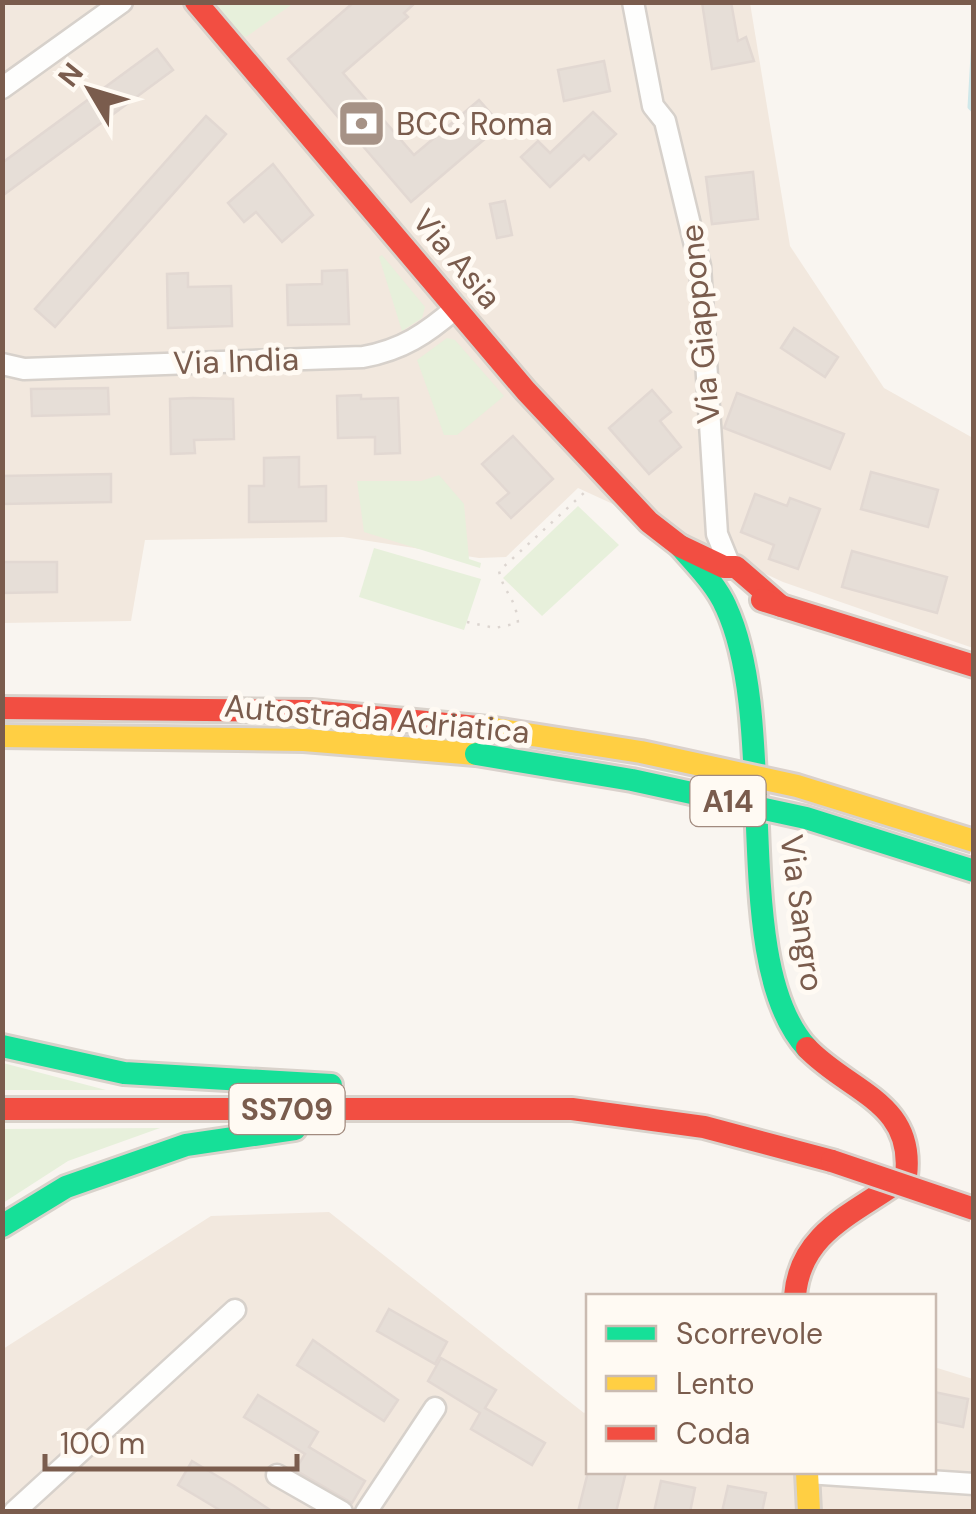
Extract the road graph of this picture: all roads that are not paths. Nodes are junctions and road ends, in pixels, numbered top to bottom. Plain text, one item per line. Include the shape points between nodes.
1 (122, 2) edge
2 (196, 2) edge
3 (633, 2) edge
4 (2, 88) edge
5 (456, 308) junction
6 (2, 364) edge
7 (680, 546) junction
8 (726, 583) junction
9 (974, 666) edge
10 (2, 708) edge
11 (2, 736) edge
12 (974, 841) edge
13 (974, 871) edge
14 (2, 1046) edge
15 (2, 1109) edge
16 (572, 1110) junction
17 (974, 1209) edge
18 (2, 1226) edge
19 (795, 1294) edge
20 (235, 1310) dead end
21 (435, 1408) dead end
22 (807, 1474) edge
23 (835, 1474) edge
24 (277, 1475) dead end
25 (974, 1484) edge
26 (14, 1512) edge
27 (342, 1512) edge
28 (366, 1512) edge
29 (809, 1512) edge

1 - 4 street
2 - 5 main road, Via Asia
3 - 8 street, Via Giappone via 653,106 665,122 690,209
5 - 6 street, Via India via 396,351 363,357 24,369
5 - 7 main road, Via Asia via 603,475
7 - 8 main road, Via Asia
7 - 8 main road, Via Asia
8 - 9 main road, Via Asia
8 - 19 main road, Via Sangro via 754,721 763,900 776,990 796,1037 890,1112 911,1150 906,1176 811,1241
10 - 12 main road, Autostrada Adriatica / A14, bridge via 311,711 488,728 797,786
11 - 13 main road, Autostrada Adriatica / A14, bridge via 304,740 476,754 806,818
14 - 16 main road via 68,1064 168,1078 458,1092
15 - 16 main road, SS709
16 - 17 main road, SS709, bridge via 732,1129
16 - 18 main road via 546,1119 305,1127 186,1144 66,1187
20 - 26 street
21 - 28 street
22 - 29 main road
23 - 25 street
24 - 27 street

